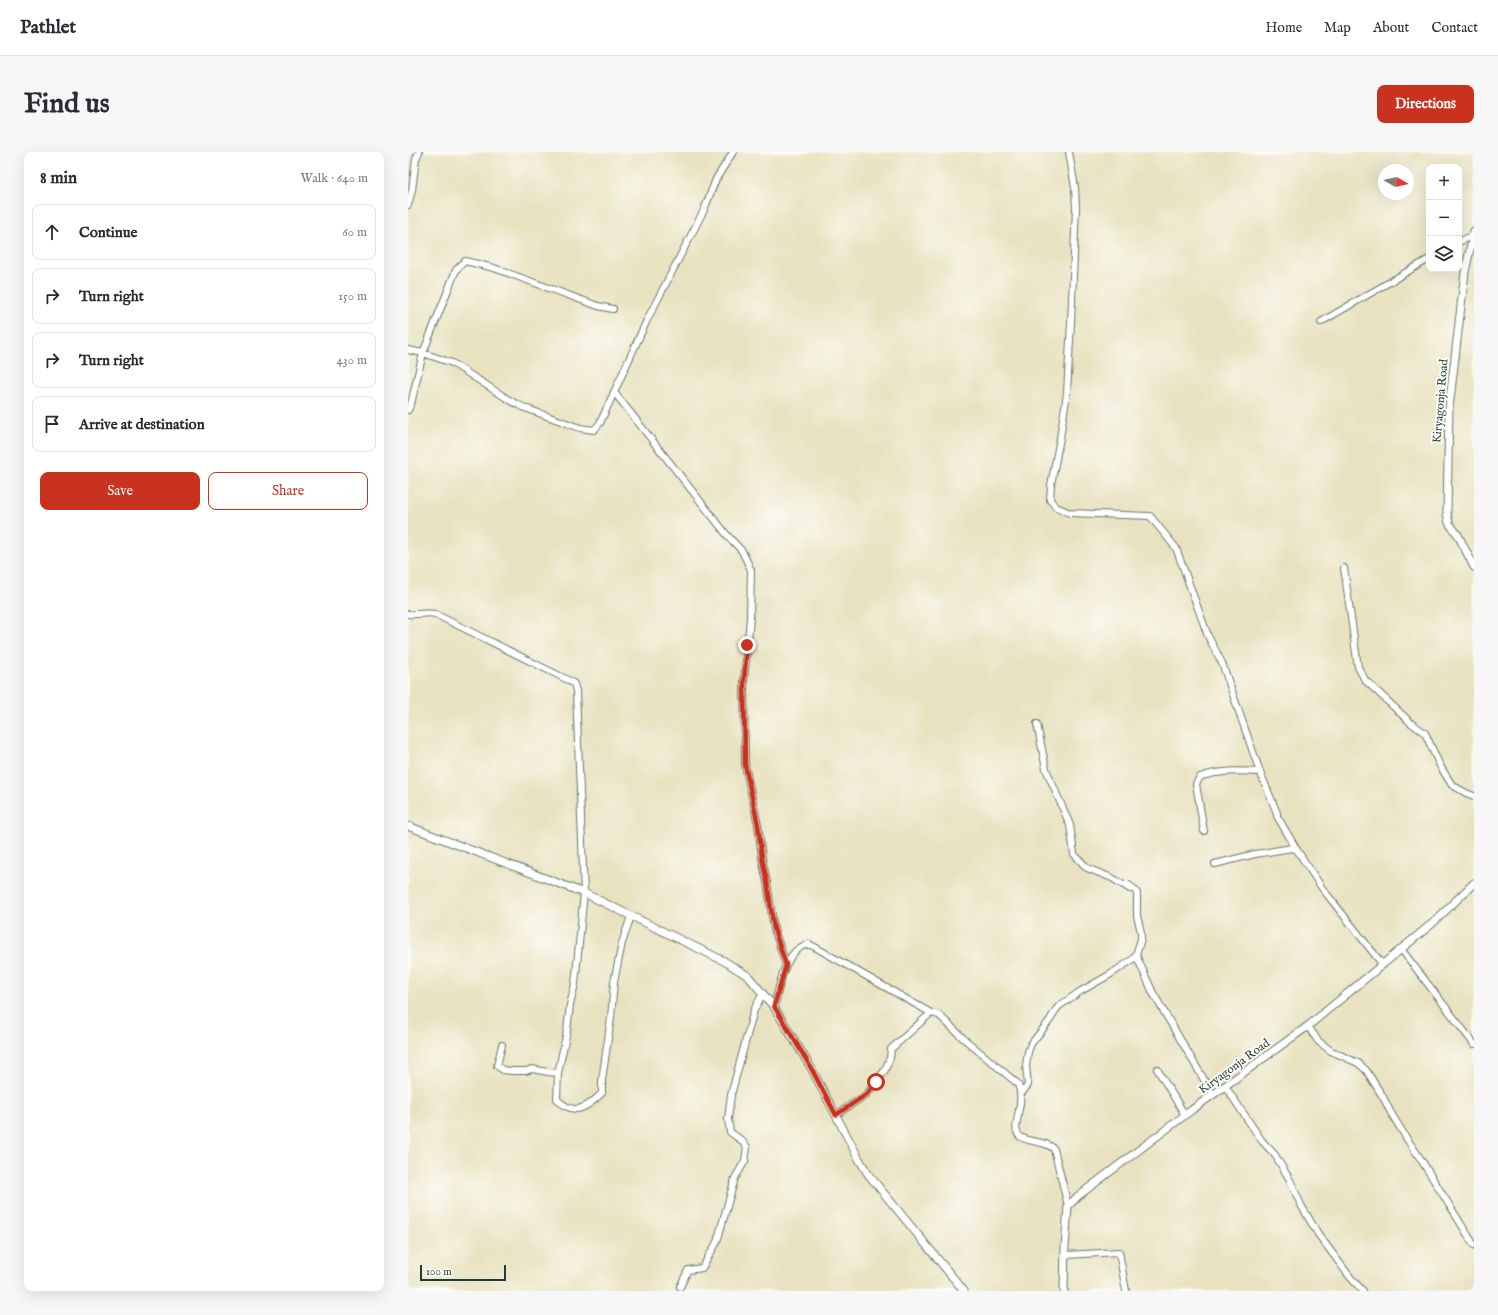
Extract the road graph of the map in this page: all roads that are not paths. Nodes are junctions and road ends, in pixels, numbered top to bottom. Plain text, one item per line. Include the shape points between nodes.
1 (419, 152) edge
2 (733, 152) edge
3 (1068, 152) edge
4 (408, 204) edge
5 (1473, 233) edge
6 (1462, 240) edge
7 (1426, 261) edge
8 (613, 309) dead end
9 (1321, 322) dead end
10 (408, 350) edge
11 (423, 353) junction
12 (614, 392) junction
13 (408, 410) edge
14 (1474, 567) edge
15 (1344, 568) dead end
16 (408, 614) edge
17 (1037, 724) dead end
18 (1260, 772) junction
19 (1474, 796) edge
20 (409, 827) edge
21 (1204, 831) dead end
22 (1297, 850) junction
23 (1215, 864) dead end
24 (1474, 883) edge
25 (1128, 884) dead end
26 (584, 893) junction
27 (1137, 893) junction
28 (631, 916) junction
29 (1401, 950) junction
30 (1136, 955) junction
31 (786, 965) junction
32 (1383, 965) junction
33 (763, 993) junction
34 (774, 1006) junction
35 (931, 1013) junction
36 (1308, 1026) junction
37 (1474, 1044) edge
38 (502, 1045) dead end
39 (1157, 1069) dead end
40 (558, 1073) junction
41 (1226, 1086) junction
42 (1021, 1094) junction
43 (1213, 1095) junction
44 (836, 1115) junction
45 (1185, 1115) junction
46 (1068, 1206) junction
47 (1474, 1245) edge
48 (1065, 1255) junction
49 (680, 1287) dead end
50 (963, 1291) edge
51 (1064, 1291) edge
52 (1126, 1291) edge
53 (1363, 1291) edge

1 - 4 street
2 - 12 street via 716,179 704,210 647,320
3 - 18 street via 1076,208 1071,323 1067,393 1050,500 1056,507 1070,513 1150,516 1176,548 1208,636 1222,663
5 - 6 street
5 - 14 street, Kiryagonja Road via 1464,280 1449,408 1446,513
7 - 9 street
8 - 11 street via 598,306 494,268 465,261 457,267
10 - 11 street
11 - 12 street via 452,363 525,408 589,430 597,428
11 - 13 street
12 - 31 street via 742,551 751,570 750,618 744,681 745,765 758,825 774,929
15 - 19 street via 1358,667 1365,680 1425,733 1452,785
16 - 26 street via 435,614 574,684
17 - 27 street via 1046,769 1070,825 1074,854 1087,868 1112,878
18 - 21 street via 1235,770 1200,777 1196,784
18 - 22 street via 1280,822
20 - 26 street
22 - 23 street via 1292,848 1256,854
22 - 32 street via 1322,888
24 - 29 street, Kiryagonja Road
25 - 27 street
26 - 28 street
26 - 40 street via 574,984
27 - 30 street via 1141,939
28 - 33 street via 724,961 748,976
28 - 40 street via 614,982 602,1093 592,1103 579,1109 569,1109 557,1099
29 - 32 street, Kiryagonja Road
29 - 37 street
30 - 42 street via 1059,1006 1031,1044 1026,1066 1028,1085
30 - 43 street via 1153,993
31 - 34 street
31 - 35 street via 796,950 807,944
32 - 36 street, Kiryagonja Road
33 - 34 street
33 - 49 street via 754,1010 730,1094 730,1132 747,1147 745,1161 735,1178 717,1242 702,1268 688,1270
34 - 44 street
35 - 42 street via 939,1015 1018,1084
35 - 44 street via 891,1049 885,1070 867,1094
36 - 41 street, Kiryagonja Road
36 - 47 street via 1318,1041 1331,1051 1366,1070
38 - 40 street via 497,1066 503,1070 532,1069
39 - 45 street
41 - 43 street, Kiryagonja Road
41 - 53 street via 1262,1141 1275,1155 1318,1234
42 - 46 street via 1016,1126 1018,1136 1049,1145 1054,1149
43 - 45 street, Kiryagonja Road
44 - 50 street via 868,1174
45 - 46 street, Kiryagonja Road
46 - 48 street
48 - 51 street
48 - 52 street via 1119,1252

